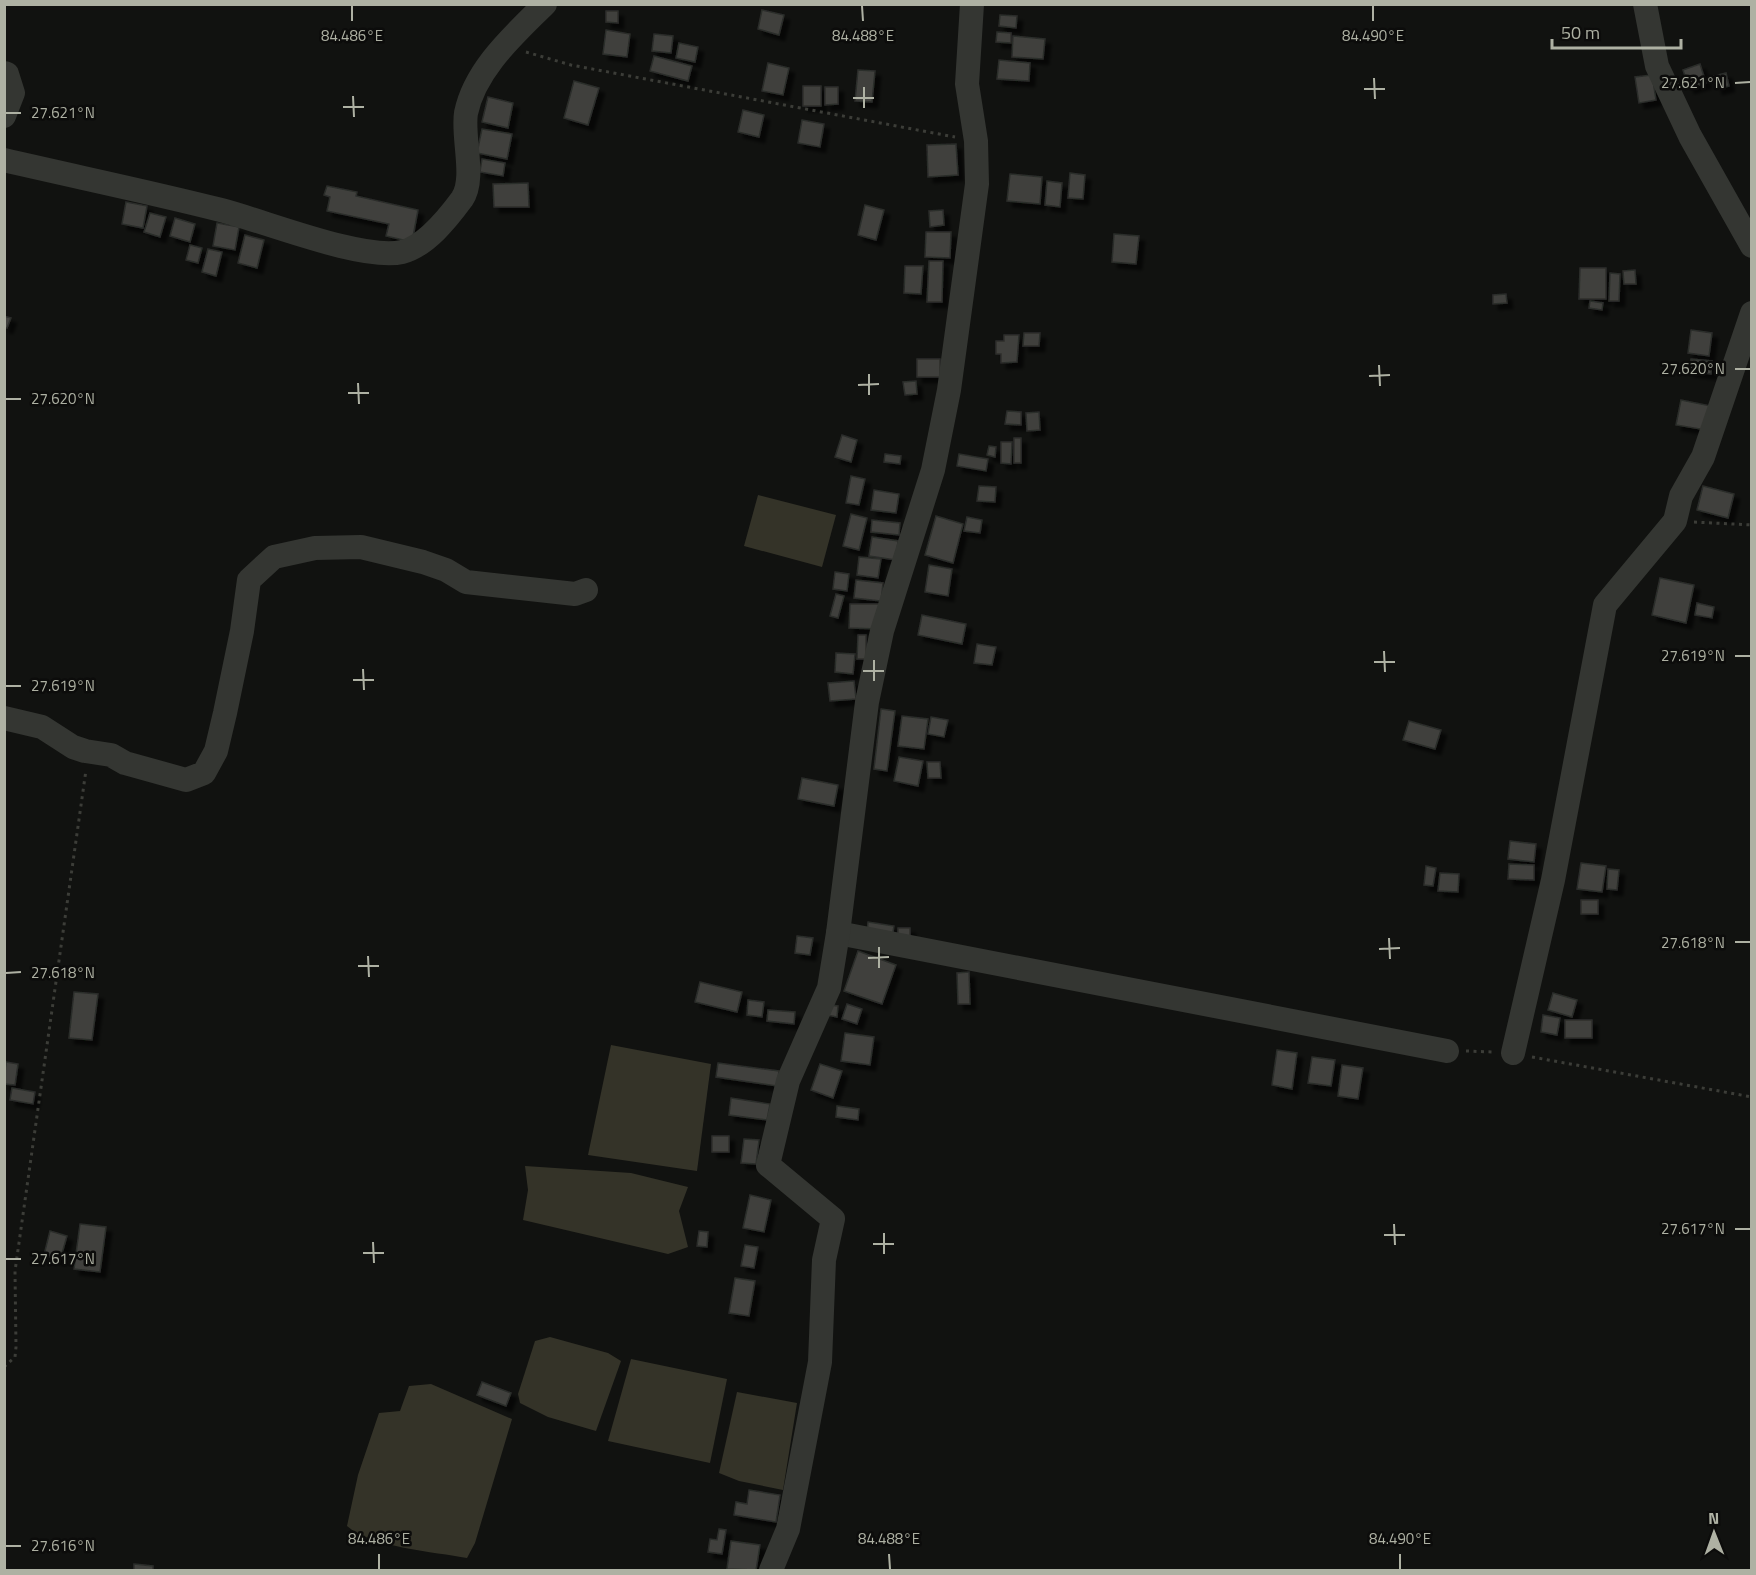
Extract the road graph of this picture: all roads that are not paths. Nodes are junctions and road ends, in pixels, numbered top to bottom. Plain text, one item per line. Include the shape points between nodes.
1 (545, 4) edge
2 (972, 4) edge
3 (1645, 4) edge
4 (4, 73) edge
5 (4, 116) edge
6 (4, 160) edge
7 (1752, 246) edge
8 (1752, 314) edge
9 (586, 591) dead end
10 (4, 718) edge
11 (838, 933) junction
12 (1447, 1051) road end
13 (1513, 1053) road end
14 (771, 1570) edge

1 - 6 street via 504,45 474,87 466,115 464,196 427,239 402,252 360,250 220,210
2 - 11 street via 967,84 976,141 977,184 950,390 933,470 882,631 867,702
3 - 7 street via 1657,66 1690,136
4 - 5 street via 13,93
8 - 13 street via 1703,458 1681,496 1675,521 1605,605 1553,880
9 - 10 street via 575,594 466,582 423,562 361,547 315,548 274,557 249,580 225,713 216,751 204,773 186,780 125,763 111,755 84,751 42,727
11 - 12 street
11 - 14 street via 829,988 788,1081 768,1165 833,1219 824,1260 820,1362 788,1529

